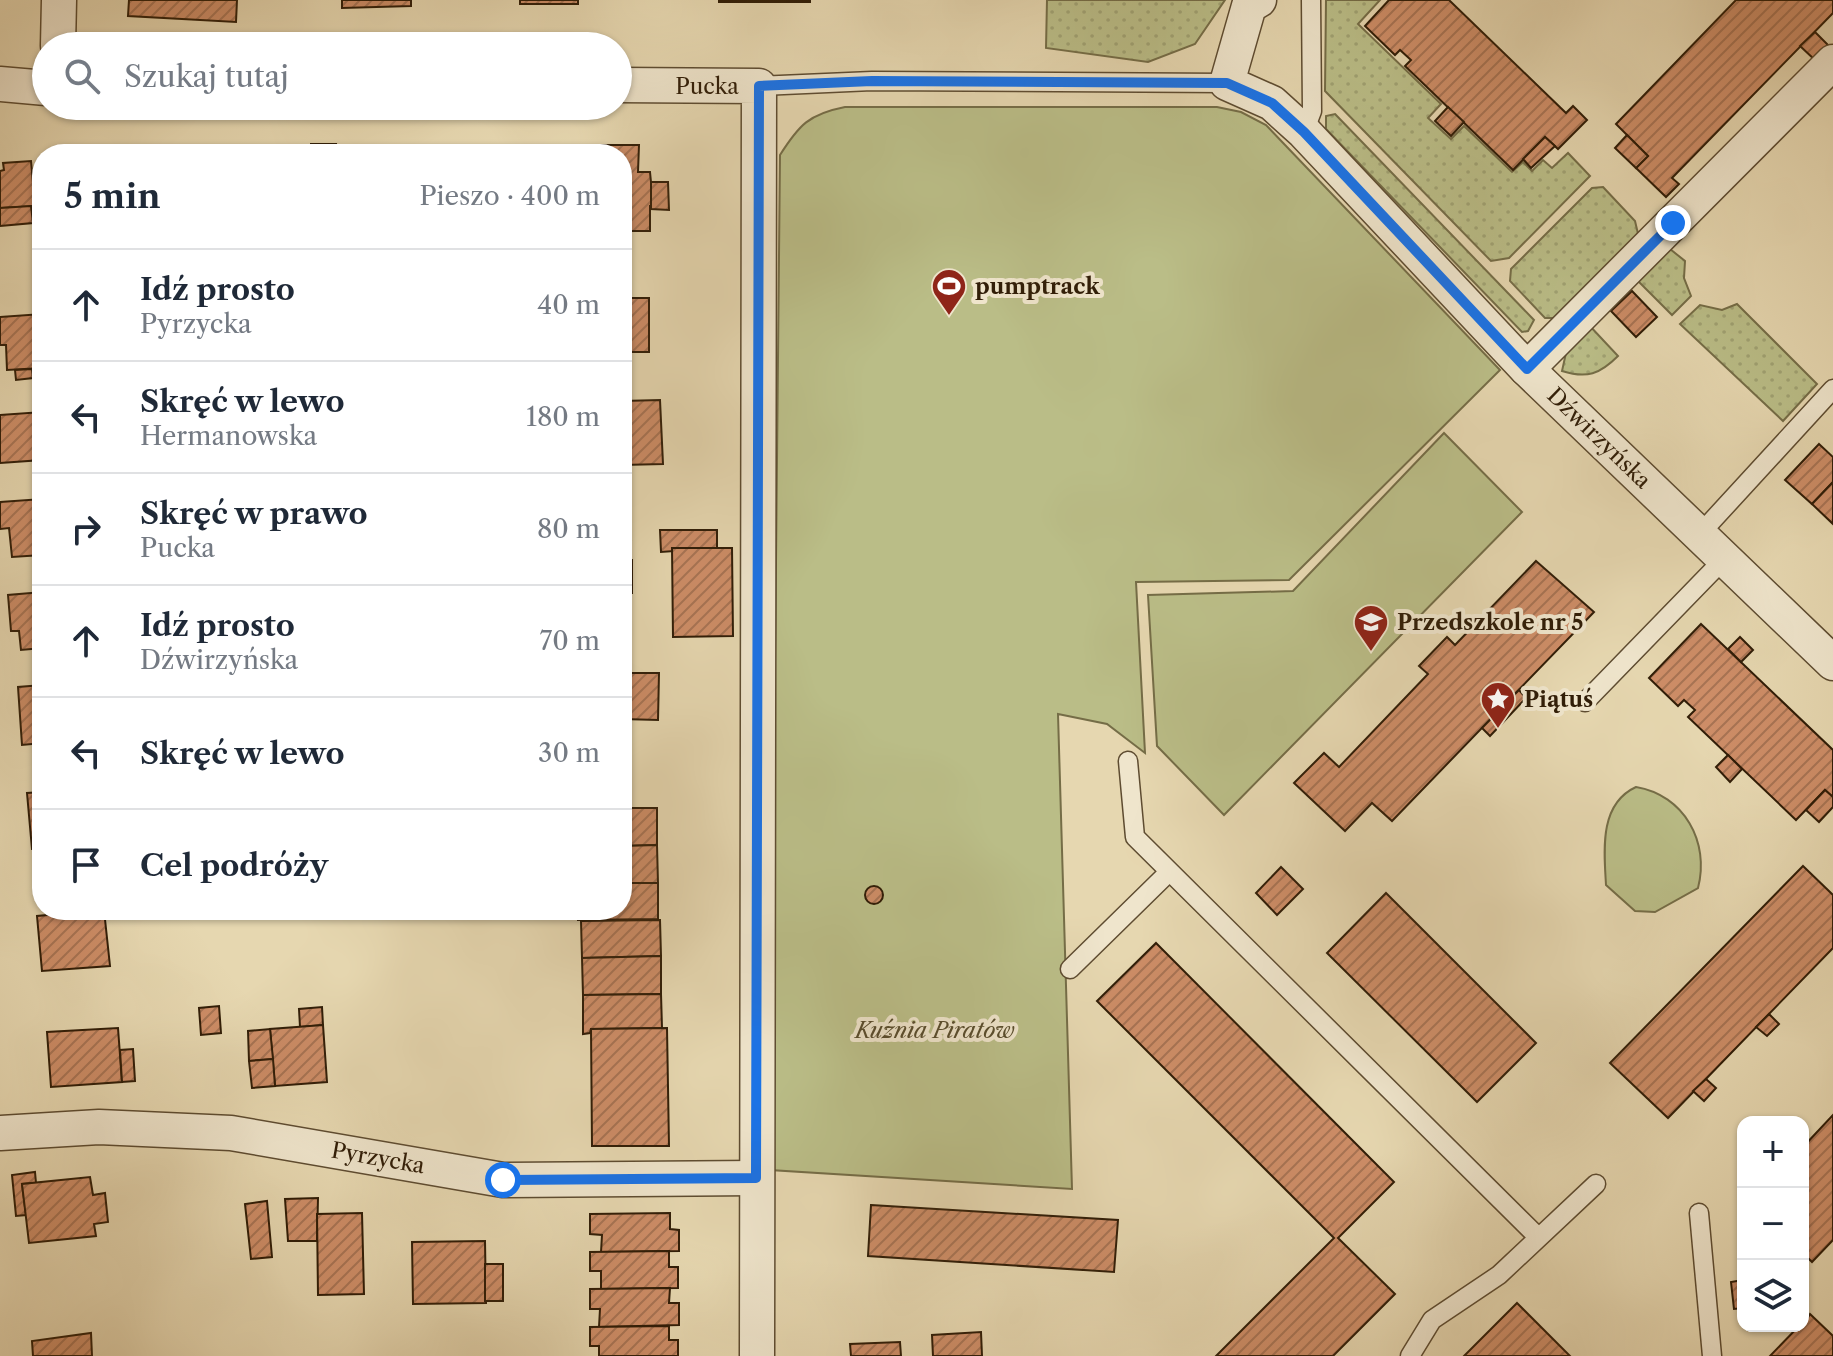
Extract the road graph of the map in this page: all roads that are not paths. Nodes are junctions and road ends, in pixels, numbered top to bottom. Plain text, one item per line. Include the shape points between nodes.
1 (59, 0) edge
2 (1259, 0) edge
3 (1311, 0) edge
4 (58, 32) edge
5 (1833, 62) edge
6 (1227, 83) junction
7 (0, 84) edge
8 (632, 85) edge
9 (759, 86) junction
10 (32, 87) edge
11 (1304, 132) junction
12 (1527, 369) junction
13 (1833, 389) edge
14 (1699, 535) junction
15 (1724, 559) junction
16 (1833, 663) edge
17 (1585, 702) dead end
18 (1128, 761) dead end
19 (1168, 873) junction
20 (1070, 969) dead end
21 (0, 1133) edge
22 (756, 1178) junction
23 (1596, 1184) dead end
24 (1699, 1213) dead end
25 (1537, 1236) junction
26 (757, 1356) edge
27 (1410, 1356) edge
28 (1712, 1356) edge

1 - 4 street
2 - 6 street via 1249,6
3 - 11 lane via 1312,111
5 - 12 street
6 - 9 lane, Pucka via 901,81
6 - 11 street, Dźwirzyńska via 1272,103
7 - 10 street
8 - 9 street, Pucka
9 - 22 street
11 - 12 street, Dźwirzyńska
12 - 14 street, Dźwirzyńska
13 - 14 lane
14 - 15 street, Dźwirzyńska
15 - 16 street, Dźwirzyńska
15 - 17 lane
18 - 19 lane via 1135,837
19 - 20 lane
19 - 25 lane
21 - 22 street, Pyrzycka via 99,1127 231,1133 503,1180
22 - 26 street
23 - 25 lane
24 - 28 lane
25 - 27 lane via 1499,1275 1432,1320

